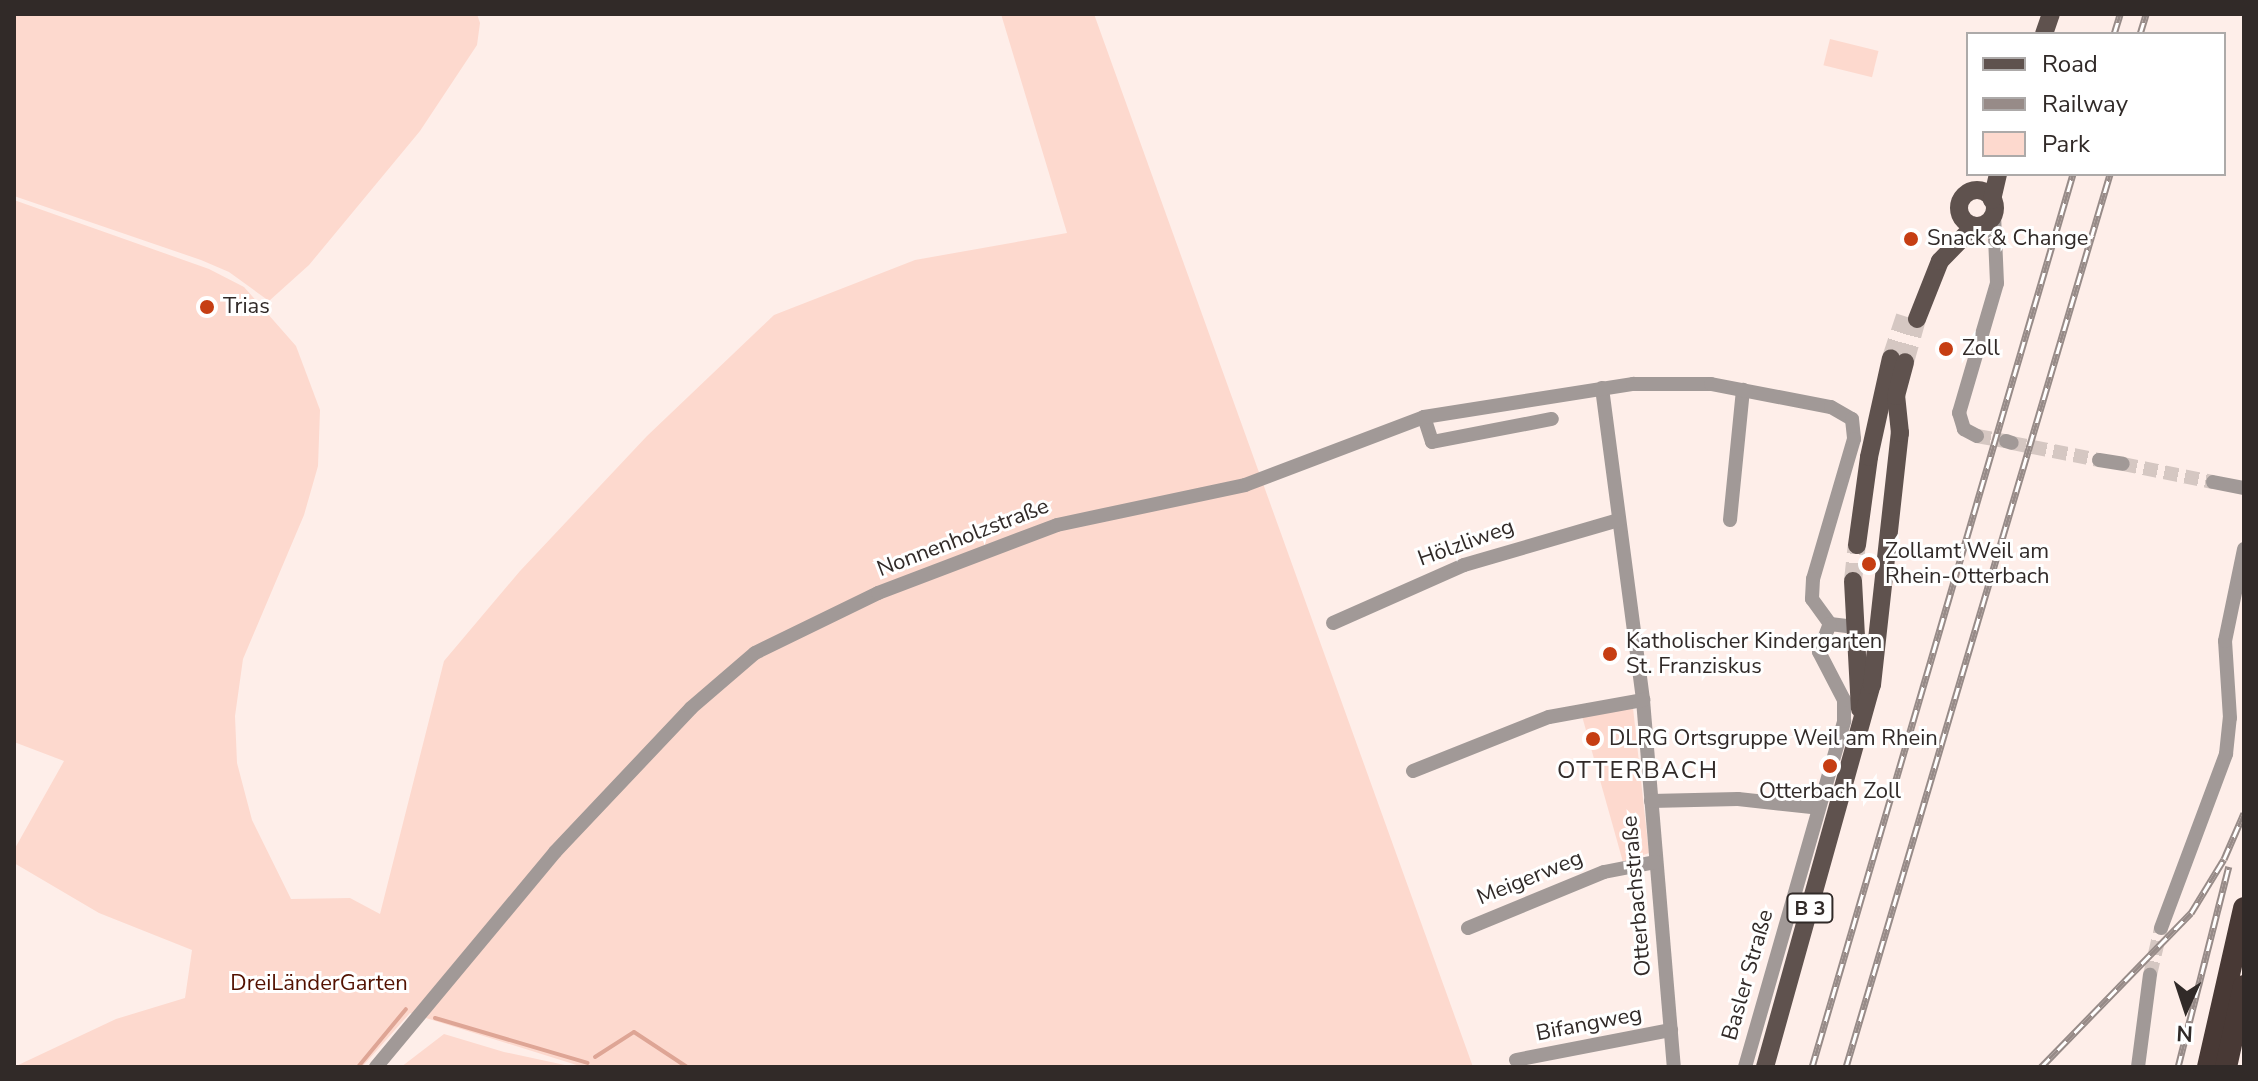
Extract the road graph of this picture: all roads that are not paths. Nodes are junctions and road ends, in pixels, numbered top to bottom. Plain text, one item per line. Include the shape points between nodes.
1 (1988, 176) edge
2 (1997, 176) edge
3 (1979, 212) junction
4 (1911, 317) tunnel mouth
5 (1898, 360) tunnel mouth
6 (1602, 388) junction
7 (1743, 390) junction
8 (1889, 395) junction
9 (1424, 417) junction
10 (1552, 419) dead end
11 (1977, 436) dead end
12 (2099, 460) tunnel mouth
13 (2123, 464) tunnel mouth
14 (2213, 482) tunnel mouth
15 (2244, 488) edge
16 (1619, 520) junction
17 (1730, 520) dead end
18 (1857, 545) tunnel mouth
19 (2244, 549) edge
20 (1853, 581) tunnel mouth
21 (1333, 623) dead end
22 (1830, 624) junction
23 (1853, 627) junction
24 (1878, 627) junction
25 (1643, 700) junction
26 (1860, 723) junction
27 (1413, 771) dead end
28 (1651, 801) junction
29 (1819, 808) junction
30 (1656, 862) junction
31 (2244, 908) edge
32 (1468, 928) dead end
33 (2161, 928) tunnel mouth
34 (2244, 949) edge
35 (2150, 975) tunnel mouth
36 (2244, 986) edge
37 (1671, 1030) junction
38 (1516, 1060) dead end
39 (376, 1067) edge
40 (1674, 1067) edge
41 (1745, 1067) edge
42 (1765, 1067) edge
43 (2138, 1067) edge
44 (2208, 1067) edge
45 (2217, 1067) edge
46 (2226, 1067) edge

1 - 3 main road
2 - 3 main road
3 - 4 main road via 1946,251
3 - 11 street via 1998,245 1995,294 1959,413 1964,429
5 - 8 main road
6 - 7 street, Nonnenholzstraße via 1673,380
6 - 9 street, Nonnenholzstraße
6 - 16 street, Otterbachstraße
7 - 17 street
7 - 22 street, Nonnenholzstraße via 1840,410 1854,424 1813,579 1814,606
8 - 18 main road via 1878,419
8 - 24 main road, B 3 via 1900,430
9 - 10 street via 1432,442
9 - 39 street, Nonnenholzstraße via 1245,485 1105,511 1009,541 878,593 755,653 691,708 555,852
12 - 13 street
14 - 15 street
16 - 21 street, Hölzliweg via 1464,565
16 - 25 street, Otterbachstraße
19 - 33 street via 2225,641 2230,718 2226,754
20 - 23 main road, B 3
22 - 23 street
22 - 29 street, Basler Straße via 1819,652 1846,707
23 - 24 main road
23 - 26 main road, B 3
24 - 26 main road, B 3 via 1872,685
25 - 27 street via 1549,717
25 - 28 street, Otterbachstraße
26 - 42 main road, B 3
28 - 29 street via 1738,799
28 - 30 street, Otterbachstraße
29 - 41 street, Basler Straße
30 - 32 street, Meigerweg via 1604,872
30 - 37 street, Otterbachstraße
31 - 44 highway
34 - 45 street
35 - 43 street
36 - 46 highway
37 - 38 street, Bifangweg
37 - 40 street, Otterbachstraße

